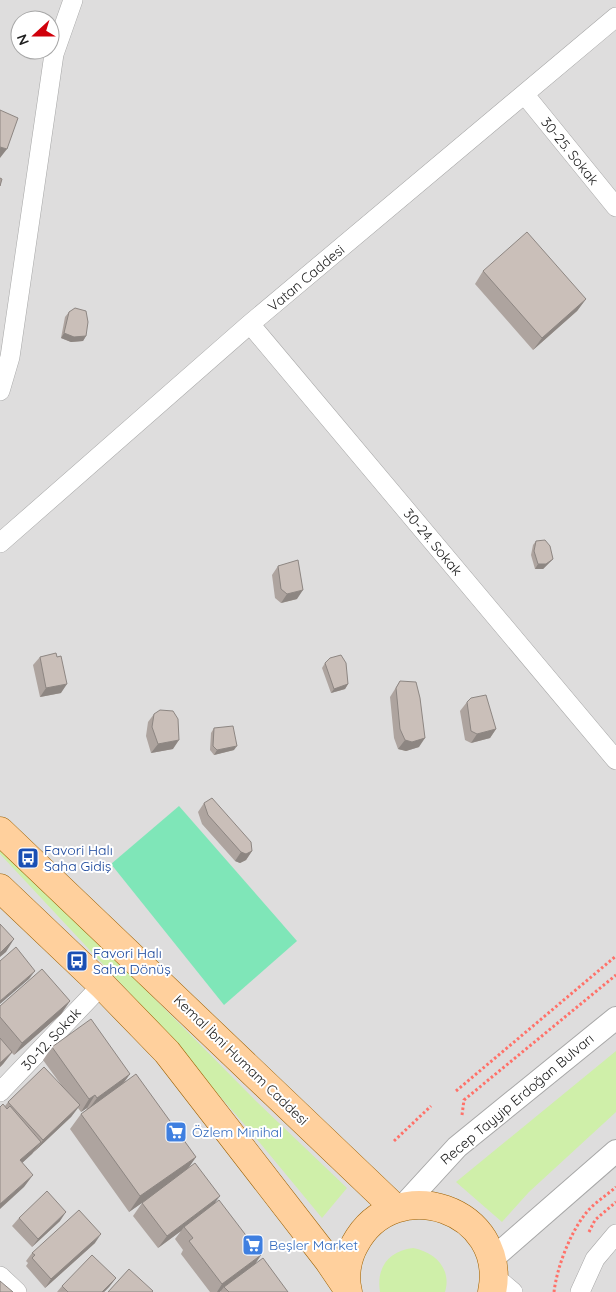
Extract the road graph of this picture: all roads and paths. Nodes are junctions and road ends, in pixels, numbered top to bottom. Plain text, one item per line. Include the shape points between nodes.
1 (73, 0) edge
2 (616, 17) edge
3 (525, 95) junction
4 (616, 206) edge
5 (250, 324) junction
6 (0, 392) edge
7 (0, 543) edge
8 (616, 760) edge
9 (0, 831) edge
10 (0, 888) edge
11 (616, 956) edge
12 (616, 975) edge
13 (102, 985) junction
14 (616, 1018) edge
15 (456, 1091) dead end
16 (0, 1092) edge
17 (431, 1106) dead end
18 (394, 1141) dead end
19 (456, 1146) junction
20 (616, 1152) edge
21 (616, 1187) edge
22 (399, 1207) junction
23 (616, 1234) edge
24 (0, 1276) edge
25 (496, 1283) edge
26 (348, 1290) edge
27 (17, 1292) edge
28 (554, 1292) edge
29 (580, 1292) edge

1 - 6 street via 54,54 12,347
2 - 3 street, Vatan Caddesi
3 - 4 street, 30-25. Sokak
3 - 5 street, Vatan Caddesi
5 - 7 street, Vatan Caddesi
5 - 8 street, 30-24. Sokak
9 - 22 main road, Kemal İbni Humam Caddesi
10 - 13 main road
11 - 15 path
12 - 19 path via 464,1100
13 - 16 street, 30-12. Sokak
13 - 26 main road via 167,1052
14 - 19 street, Recep Tayyip Erdoğan Bulvarı
17 - 18 path
19 - 22 street, Recep Tayyip Erdoğan Bulvarı
20 - 25 street
21 - 28 path via 587,1213 576,1230 557,1273
22 - 25 main road via 424,1204 459,1215 484,1241
22 - 26 main road via 376,1219 358,1238 348,1262
23 - 29 street via 595,1259
24 - 27 street

